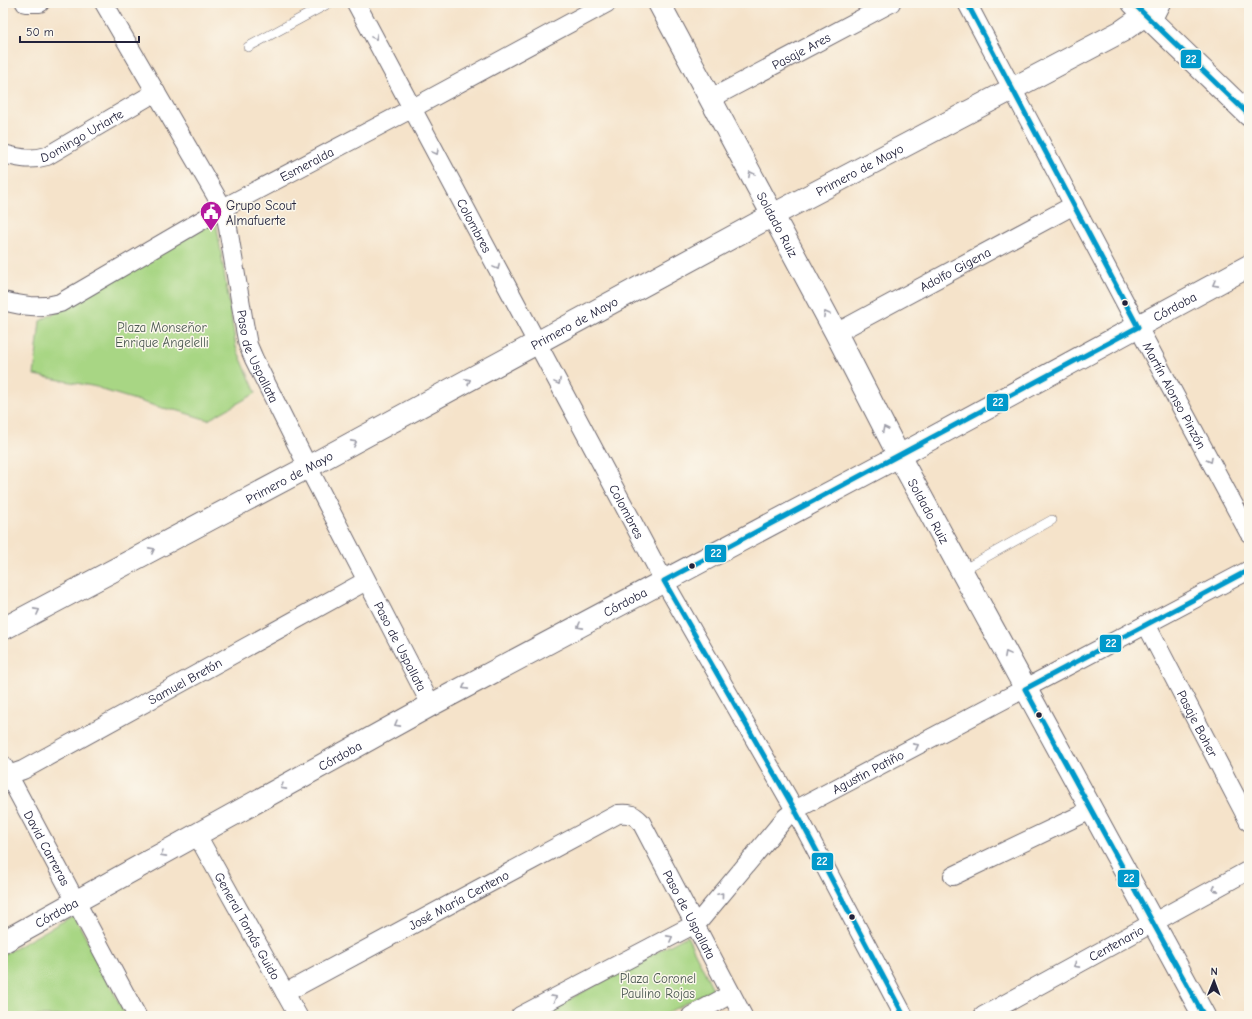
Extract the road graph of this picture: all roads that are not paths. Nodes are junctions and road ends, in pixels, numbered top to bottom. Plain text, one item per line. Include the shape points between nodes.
1 (25, 3) edge
2 (40, 3) edge
3 (104, 3) edge
4 (329, 3) edge
5 (356, 3) edge
6 (607, 3) edge
7 (659, 3) edge
8 (891, 3) edge
9 (967, 3) edge
10 (1148, 10) edge
11 (248, 47) dead end
12 (1012, 88) junction
13 (156, 92) junction
14 (710, 99) junction
15 (413, 108) junction
16 (1247, 111) edge
17 (3, 154) edge
18 (1074, 205) junction
19 (223, 208) junction
20 (773, 215) junction
21 (1249, 266) edge
22 (3, 301) edge
23 (1138, 327) junction
24 (836, 333) junction
25 (538, 343) junction
26 (899, 456) junction
27 (308, 467) junction
28 (1052, 520) dead end
29 (1249, 533) edge
30 (961, 570) junction
31 (1249, 570) edge
32 (366, 581) junction
33 (664, 581) junction
34 (1146, 624) junction
35 (3, 629) edge
36 (1025, 689) junction
37 (431, 705) junction
38 (5, 773) edge
39 (795, 810) junction
40 (1091, 810) junction
41 (634, 815) joint
42 (1249, 822) edge
43 (197, 835) junction
44 (1249, 870) edge
45 (953, 876) dead end
46 (76, 901) junction
47 (695, 924) junction
48 (1152, 924) junction
49 (3, 942) edge
50 (285, 993) junction
51 (731, 994) junction
52 (137, 1016) edge
53 (298, 1016) edge
54 (520, 1016) edge
55 (690, 1016) edge
56 (743, 1016) edge
57 (904, 1016) edge
58 (983, 1016) edge
59 (1204, 1016) edge

1 - 2 street
3 - 13 street, Paso de Uspallata
4 - 11 lane
5 -> 15 street, Colombres
6 - 15 street, Esmeralda
7 - 14 main road, Soldado Ruiz
8 - 14 street, Pasaje Ares
9 - 12 street, Martín Alonso Pinzón
10 - 12 main road, Primero de Mayo via 1122,31
10 - 16 main road
12 - 18 street, Martín Alonso Pinzón
12 - 20 main road, Primero de Mayo
13 - 17 street, Domingo Uriarte via 47,156 35,160
13 - 19 street, Paso de Uspallata
20 -> 14 main road, Soldado Ruiz
15 - 19 street, Esmeralda
15 -> 25 street, Colombres
18 - 23 street, Martín Alonso Pinzón
18 - 24 street, Adolfo Gigena
19 - 22 street, Esmeralda via 60,303 36,307
19 - 27 street, Paso de Uspallata via 248,345
24 -> 20 main road, Soldado Ruiz
20 - 25 main road, Primero de Mayo
21 -> 23 main road, Córdoba
23 - 26 main road, Córdoba
23 -> 29 street, Martín Alonso Pinzón
26 -> 24 main road, Soldado Ruiz
27 -> 25 main road, Primero de Mayo
25 -> 33 street, Colombres
26 - 30 main road, Soldado Ruiz
26 - 33 main road, Córdoba
27 - 32 street, Paso de Uspallata
35 -> 27 main road, Primero de Mayo
28 - 30 lane
36 -> 30 main road, Soldado Ruiz
31 - 34 street, Agustin Patiño
32 - 37 street, Paso de Uspallata
32 - 38 street, Samuel Bretón via 23,770
33 -> 37 main road, Córdoba
33 - 39 street, Colombres
34 - 36 street, Agustin Patiño
34 - 42 street, Pasaje Boher
39 -> 36 street, Agustin Patiño
36 - 40 main road, Soldado Ruiz
37 -> 43 main road, Córdoba
38 - 46 street, David Carreras
47 -> 39 street, Agustin Patiño via 702,919 786,817
39 - 57 street, Colombres
40 - 45 street
40 - 48 main road, Soldado Ruiz
41 - 47 street, Paso de Uspallata via 641,822
41 - 50 street, José María Centeno via 618,814
43 -> 46 main road, Córdoba
43 - 50 street, General Tomás Guido
44 -> 48 street, Centenario
46 - 49 main road, Córdoba
46 - 52 street, David Carreras
47 - 51 street, Paso de Uspallata
54 -> 47 street, Agustin Patiño
48 -> 58 street, Centenario
48 - 59 main road, Soldado Ruiz
50 - 53 street, General Tomás Guido
51 - 55 street
51 - 56 street, Paso de Uspallata

